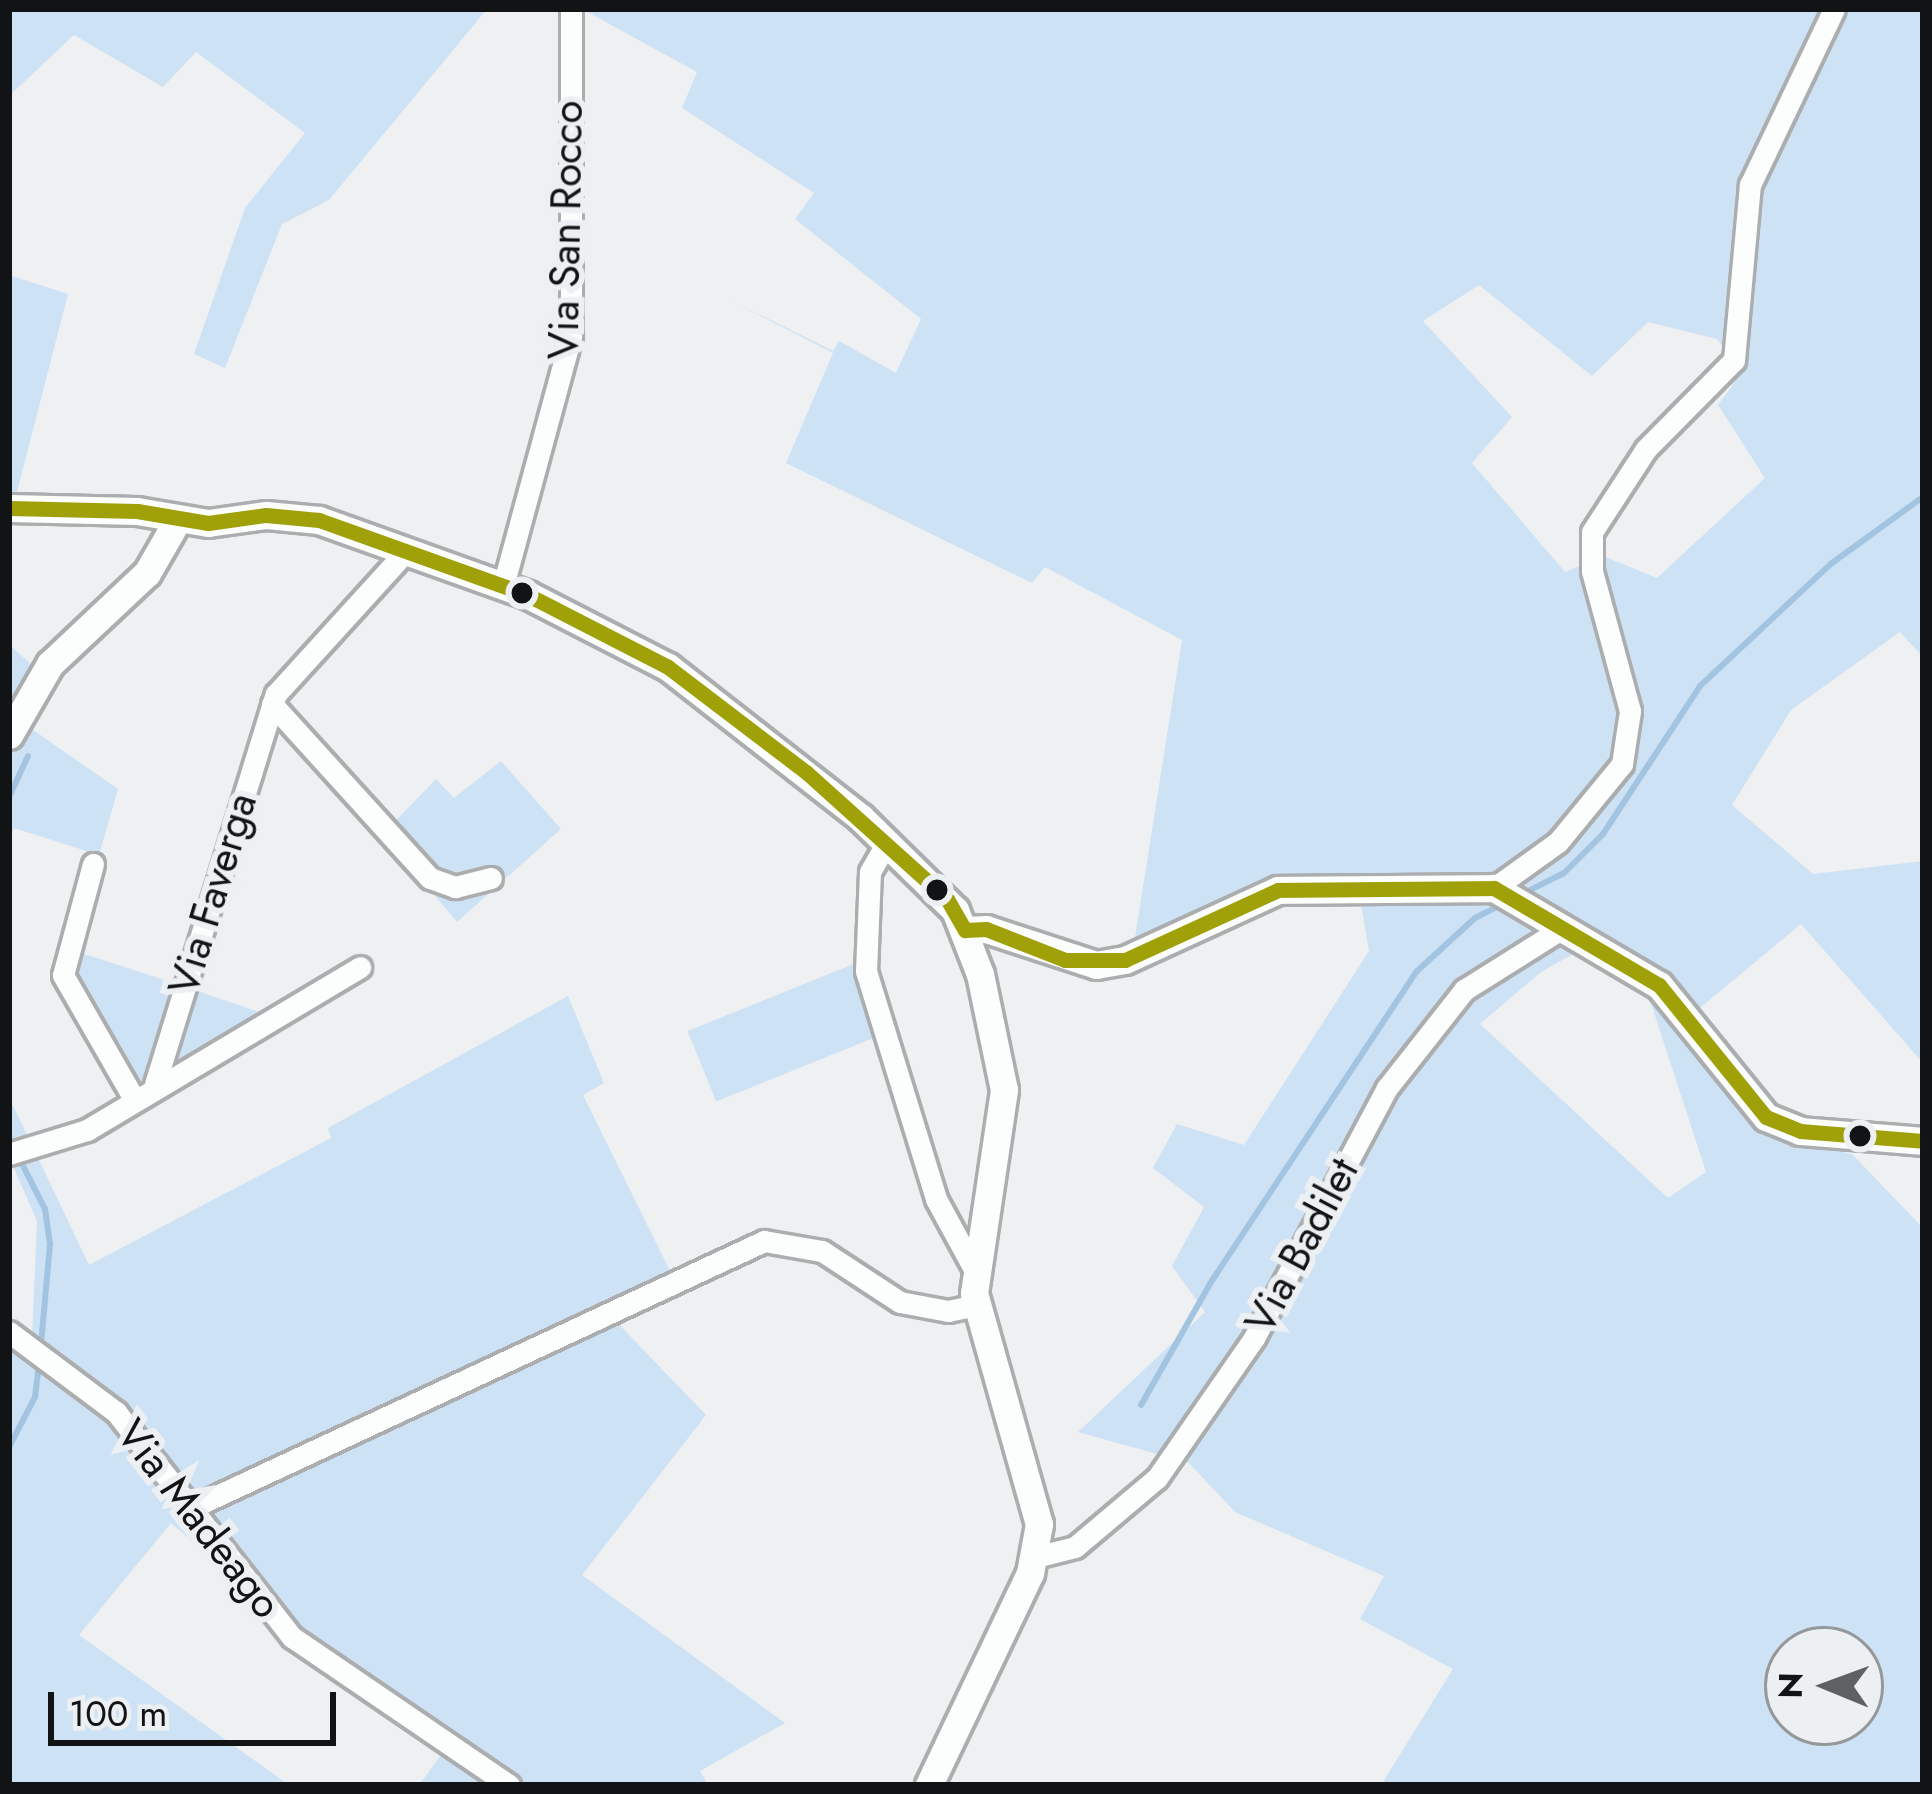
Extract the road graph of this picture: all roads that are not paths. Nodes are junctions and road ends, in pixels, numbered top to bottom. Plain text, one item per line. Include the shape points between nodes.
1 (571, 9) edge
2 (1834, 9) edge
3 (9, 508) edge
4 (177, 521) junction
5 (407, 550) junction
6 (503, 586) junction
7 (272, 704) junction
8 (9, 735) edge
9 (886, 844) junction
10 (93, 864) dead end
11 (491, 878) dead end
12 (1494, 887) junction
13 (1564, 927) junction
14 (965, 930) junction
15 (360, 968) dead end
16 (154, 1084) junction
17 (134, 1099) junction
18 (1923, 1142) edge
19 (9, 1154) edge
20 (974, 1269) junction
21 (976, 1305) junction
22 (17, 1338) edge
23 (191, 1508) junction
24 (1035, 1557) junction
25 (509, 1785) edge
26 (929, 1785) edge

1 - 6 street, Via San Rocco via 572,337
2 - 12 street via 1750,185 1734,360 1646,449 1592,532 1592,571 1630,711 1622,764 1558,842
3 - 4 street
4 - 5 street via 290,516
4 - 8 street via 147,573 50,664
5 - 6 street
5 - 7 street, Via Faverga via 287,676
6 - 9 street via 668,667
7 - 11 street via 430,878 455,887
7 - 16 street, Via Faverga
9 - 14 street via 946,899
9 - 20 street via 870,872 866,971 935,1198
10 - 17 street via 63,975
12 - 13 street
12 - 14 street via 1278,890 1125,960 1096,965
13 - 18 street via 1659,985 1766,1118 1800,1131
13 - 24 street, Via Badilet via 1464,990 1387,1088 1253,1338 1157,1478 1075,1547
14 - 20 street via 1004,1090
15 - 16 street
16 - 17 street
17 - 19 street via 61,1143
20 - 21 street
21 - 23 street via 948,1311 900,1302 822,1251 764,1241
21 - 24 street via 1037,1502
22 - 23 street, Via Madeago via 116,1412
23 - 25 street, Via Madeago via 292,1637
24 - 26 street

